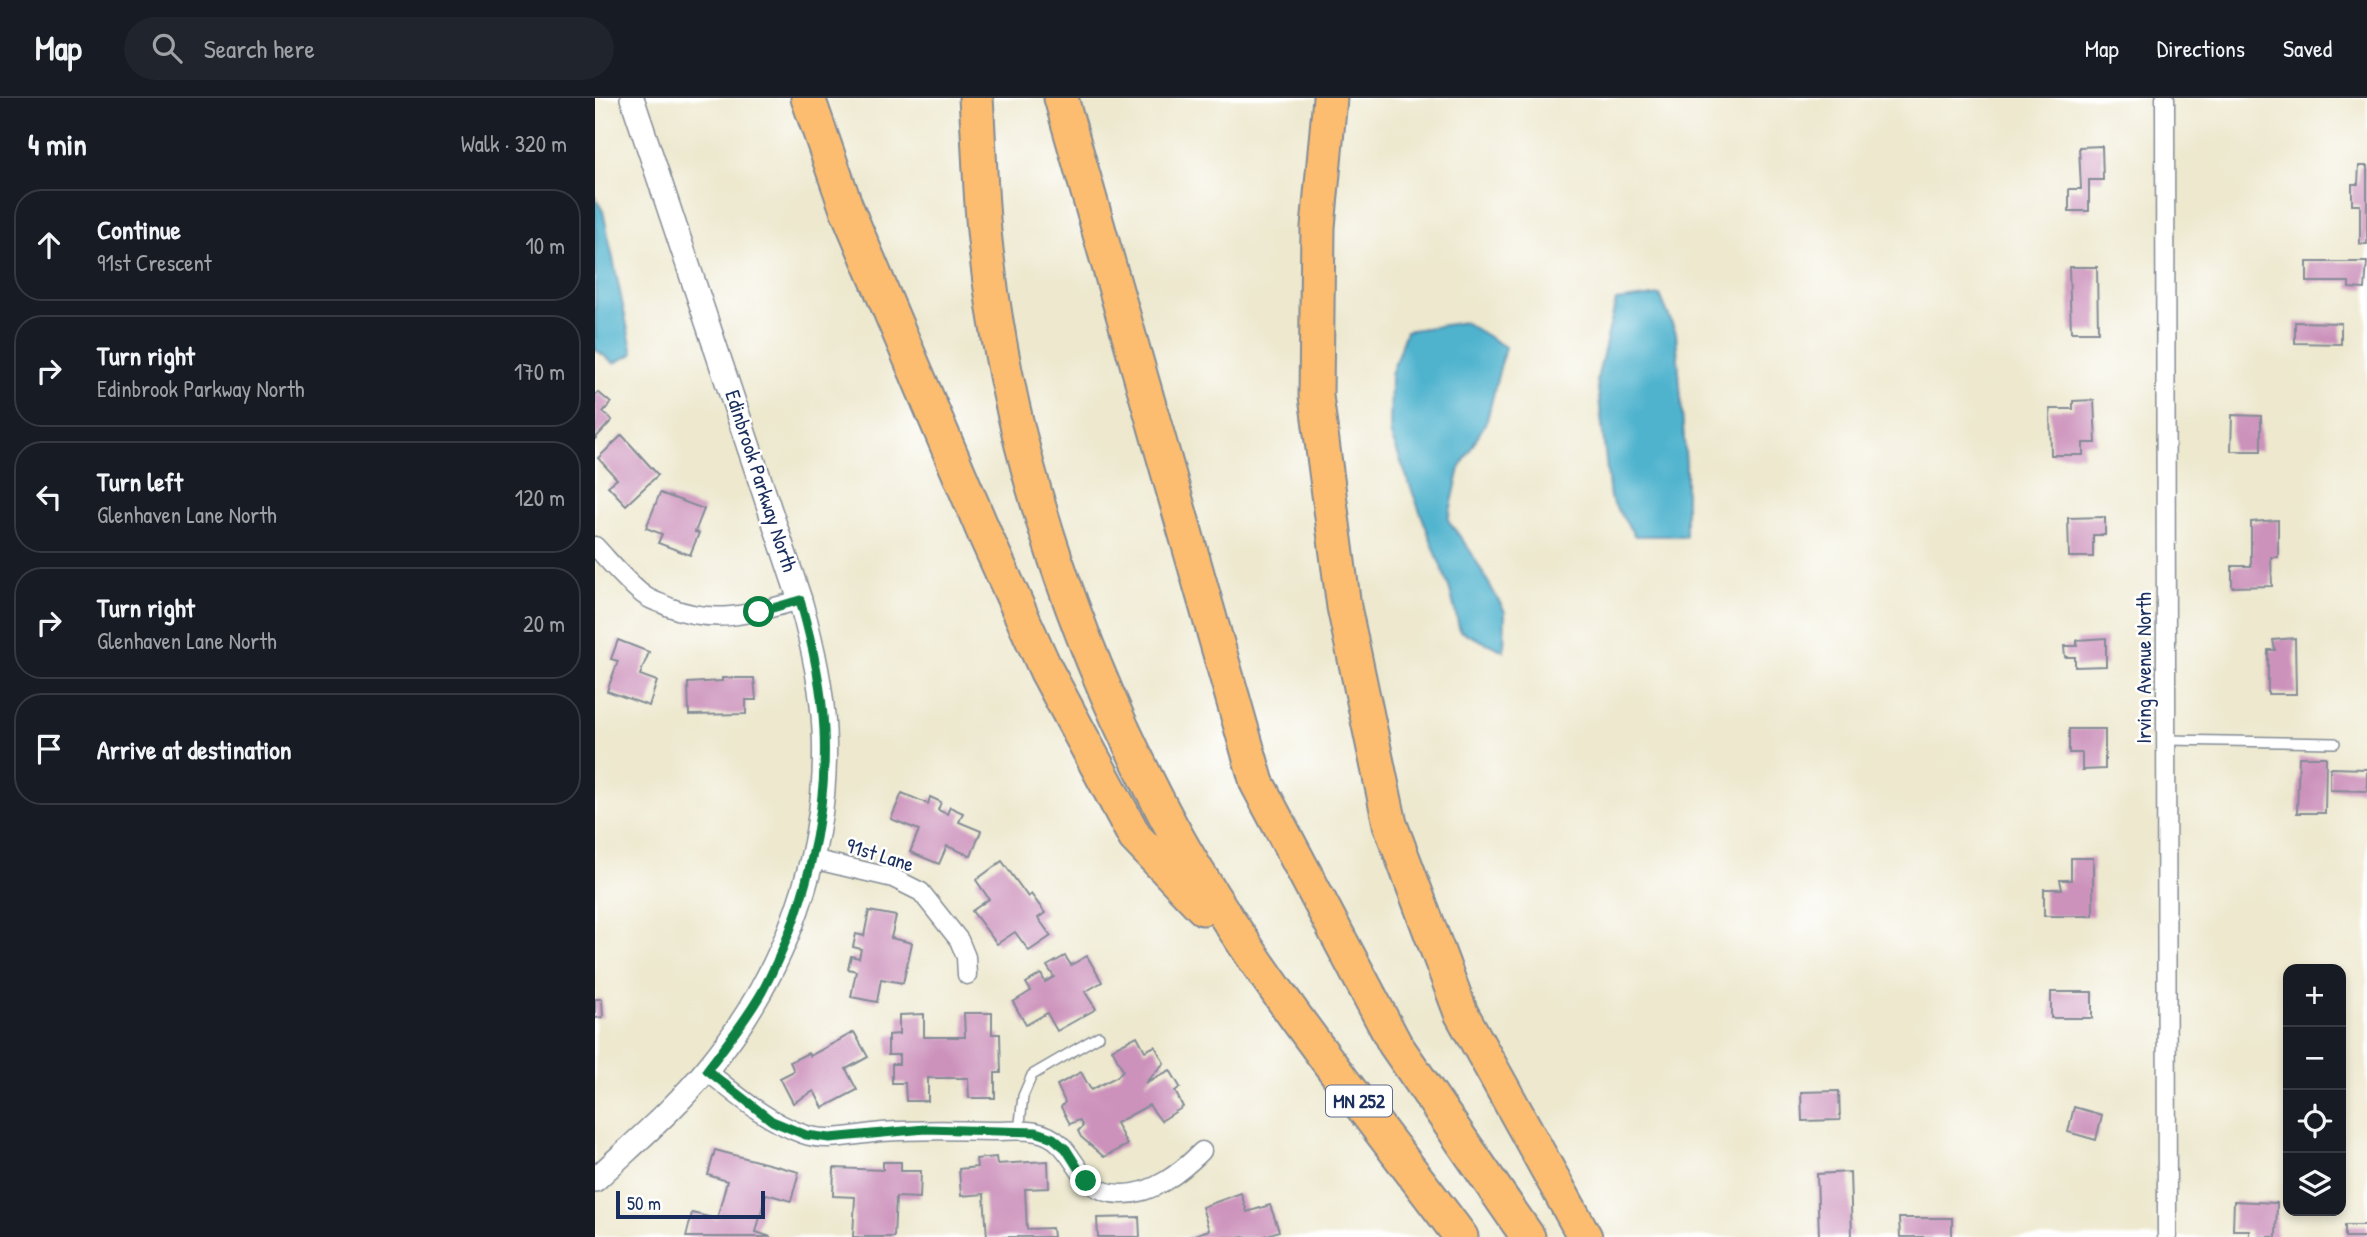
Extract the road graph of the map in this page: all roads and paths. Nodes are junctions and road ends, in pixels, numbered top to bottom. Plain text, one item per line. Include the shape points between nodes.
1 (632, 98) edge
2 (808, 98) edge
3 (976, 98) edge
4 (1061, 98) edge
5 (1330, 98) edge
6 (2165, 98) edge
7 (595, 546) edge
8 (800, 600) junction
9 (2167, 740) junction
10 (2335, 743) dead end
11 (812, 859) junction
12 (1257, 966) junction
13 (967, 975) dead end
14 (1099, 1036) dead end
15 (707, 1070) junction
16 (1019, 1132) junction
17 (1202, 1150) dead end
18 (595, 1180) edge
19 (1461, 1237) edge
20 (1528, 1237) edge
21 (1585, 1237) edge
22 (2167, 1237) edge

1 - 8 street, Edinbrook Parkway North
2 - 12 highway via 846,207 1046,670 1135,836
3 - 12 highway via 984,231 997,326 1020,439 1051,551 1139,765 1195,868
4 - 20 highway via 1257,783 1395,1044
5 - 21 highway via 1318,227 1316,396 1344,607 1390,824 1461,1013
6 - 9 street, Irving Avenue North
7 - 8 street via 646,597 680,611 734,617
8 - 11 street, Edinbrook Parkway North via 818,677 824,731 823,780
9 - 10 lane
9 - 22 street, Irving Avenue North
11 - 13 street, 91st Lane via 893,878 921,892 958,940 966,957
11 - 15 street, Edinbrook Parkway North via 782,951 737,1031
12 - 19 highway, MN 252
14 - 16 lane via 1032,1075 1023,1096
15 - 16 street via 772,1121 806,1135 830,1138 925,1129
15 - 18 street, Edinbrook Parkway North
16 - 17 street via 1053,1138 1066,1149 1086,1181 1104,1192 1123,1195 1154,1187 1181,1172

